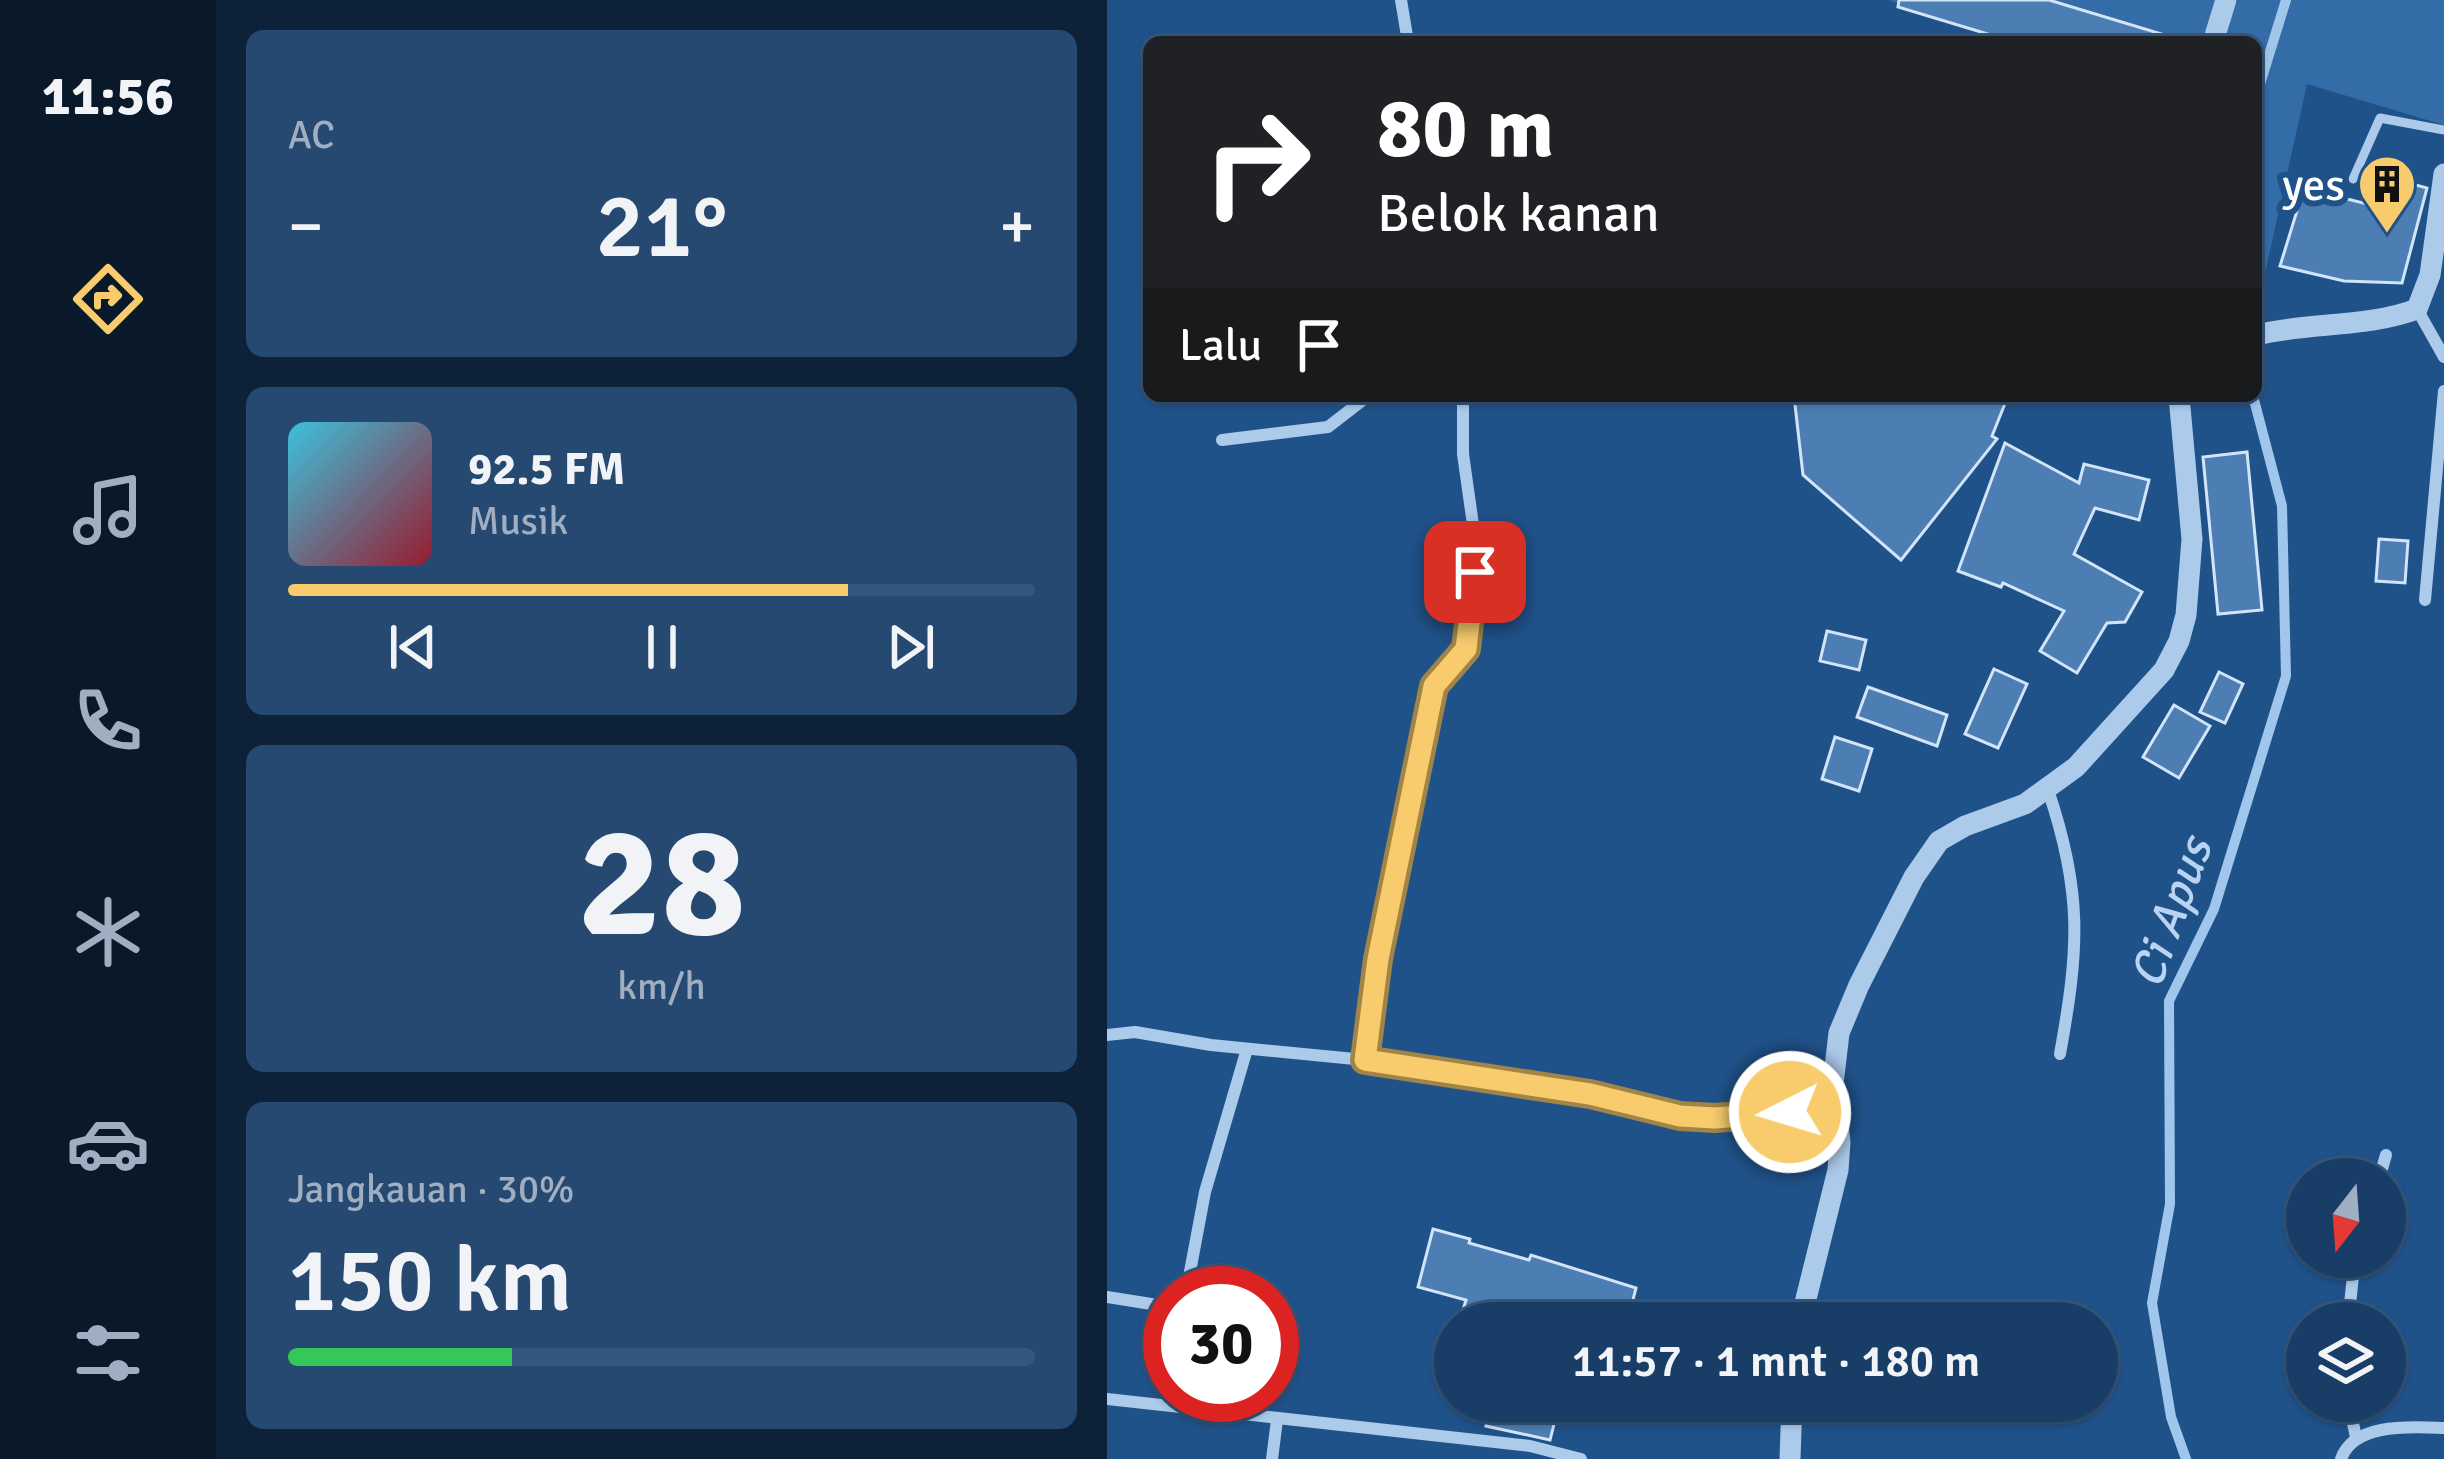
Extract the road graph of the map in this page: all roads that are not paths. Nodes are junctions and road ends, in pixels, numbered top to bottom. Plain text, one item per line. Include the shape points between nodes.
1 (1401, 0) edge
2 (2226, 0) edge
3 (1407, 36) edge
4 (2215, 36) edge
5 (2444, 130) edge
6 (2444, 174) edge
7 (2353, 179) dead end
8 (2437, 279) edge
9 (2417, 310) junction
10 (2262, 334) edge
11 (2444, 357) edge
12 (2444, 391) edge
13 (1360, 402) edge
14 (1463, 402) edge
15 (2180, 402) edge
16 (1222, 440) dead end
17 (2425, 600) dead end
18 (2048, 790) junction
19 (1107, 1035) edge
20 (1247, 1049) junction
21 (2060, 1054) dead end
22 (1365, 1060) junction
23 (1837, 1111) junction
24 (2386, 1155) dead end
25 (2385, 1158) edge
26 (1191, 1266) edge
27 (1107, 1298) edge
28 (1805, 1302) edge
29 (1143, 1303) edge
30 (1107, 1399) edge
31 (1143, 1400) edge
32 (1277, 1422) edge
33 (1296, 1422) edge
34 (1791, 1422) edge
35 (2353, 1422) edge
36 (2444, 1428) edge
37 (2356, 1438) junction
38 (1575, 1458) edge
39 (1272, 1459) edge
40 (1790, 1459) edge
41 (2341, 1459) edge

1 - 3 street
2 - 4 street
5 - 7 lane via 2380,118
6 - 8 street
8 - 9 street
9 - 10 street
9 - 11 street
12 - 17 street
13 - 16 street via 1328,427
14 - 22 street via 1475,598 1466,649 1434,686
15 - 18 street via 2192,539 2179,641 2105,739
18 - 21 street via 2077,931
18 - 23 street via 1949,834 1929,852 1848,1008 1834,1059
19 - 20 street
20 - 22 street
20 - 26 street
22 - 23 street via 1680,1116
23 - 28 street via 1838,1170
24 - 25 street
27 - 29 street
30 - 31 street
32 - 39 street
33 - 38 street via 1530,1446
34 - 40 street
35 - 37 street
36 - 37 street
37 - 41 street

